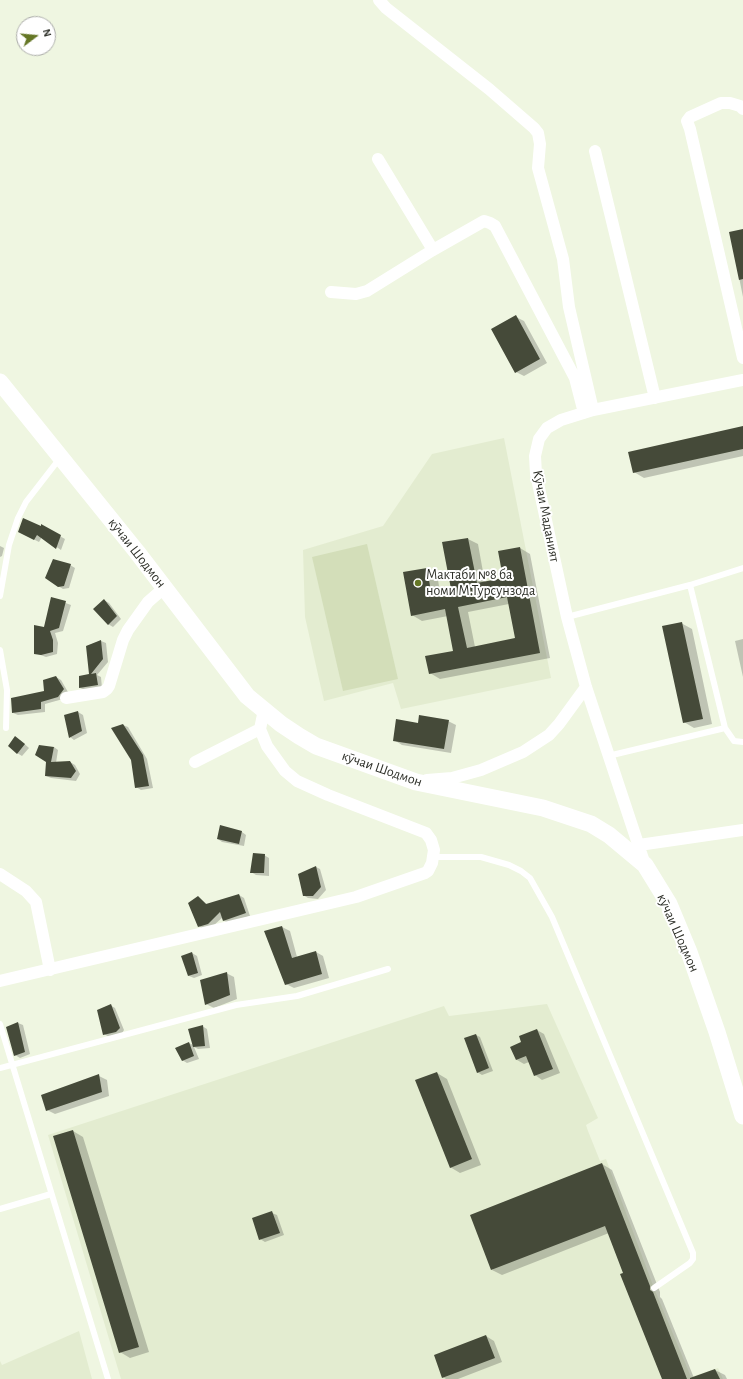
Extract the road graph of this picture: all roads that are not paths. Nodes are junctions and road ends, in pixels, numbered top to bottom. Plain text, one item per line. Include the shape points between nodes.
1 (379, 0) edge
2 (743, 109) edge
3 (595, 151) dead end
4 (378, 159) dead end
5 (433, 250) junction
6 (330, 292) dead end
7 (743, 358) edge
8 (743, 380) edge
9 (1, 385) edge
10 (655, 398) junction
11 (588, 412) junction
12 (61, 457) junction
13 (743, 568) edge
14 (690, 585) junction
15 (164, 588) junction
16 (0, 596) edge
17 (567, 617) junction
18 (0, 650) edge
19 (586, 687) junction
20 (66, 698) dead end
21 (264, 710) junction
22 (6, 728) dead end
23 (725, 728) junction
24 (260, 729) junction
25 (743, 742) edge
26 (608, 756) junction
27 (195, 762) dead end
28 (416, 782) junction
29 (743, 830) edge
30 (639, 845) junction
31 (434, 856) junction
32 (645, 865) junction
33 (0, 874) edge
34 (388, 969) dead end
35 (50, 970) junction
36 (0, 982) edge
37 (0, 1024) edge
38 (12, 1064) junction
39 (0, 1068) edge
40 (743, 1116) edge
41 (51, 1194) junction
42 (0, 1209) edge
43 (654, 1288) dead end
44 (108, 1379) edge

1 - 11 street via 489,89 538,133 538,168 563,259
2 - 7 street via 730,103 721,103 690,117 687,121
3 - 10 street
4 - 5 street
5 - 6 street via 366,290 356,294
5 - 11 street via 484,221 495,226 575,378
8 - 10 street, Кӯчаи Маданият
9 - 12 main road, кӯчаи Шодмон
10 - 11 street, Кӯчаи Маданият
11 - 17 street, Кӯчаи Маданият via 561,420 547,428 539,439 535,456 536,474
12 - 15 main road, кӯчаи Шодмон
12 - 16 lane via 26,502 18,518 9,544
13 - 14 lane
14 - 17 lane
14 - 23 lane
15 - 20 street via 148,602 128,630 107,688 103,692
15 - 21 main road, кӯчаи Шодмон via 247,696
17 - 19 street, Кӯчаи Маданият
18 - 22 lane via 7,690
19 - 26 street, Кӯчаи Маданият
19 - 28 street via 549,735 523,752 452,778
21 - 24 street
21 - 28 main road, кӯчаи Шодмон via 316,746
23 - 25 lane via 734,742
23 - 26 lane
24 - 27 street
24 - 31 street via 275,758 297,781 426,833 433,845
26 - 30 street, Кӯчаи Маданият
28 - 32 main road, кӯчаи Шодмон via 571,816 609,835
29 - 30 street
30 - 32 street, Кӯчаи Маданият
31 - 35 street via 430,869 425,873 356,897
31 - 43 lane via 481,857 521,871 530,878 552,918 693,1253 690,1263
32 - 40 main road, кӯчаи Шодмон via 669,904 689,952
33 - 35 street via 26,891 36,902
34 - 38 lane via 298,996 236,1005
35 - 36 street
37 - 38 lane
38 - 39 lane
38 - 41 lane
41 - 42 lane
41 - 44 lane

